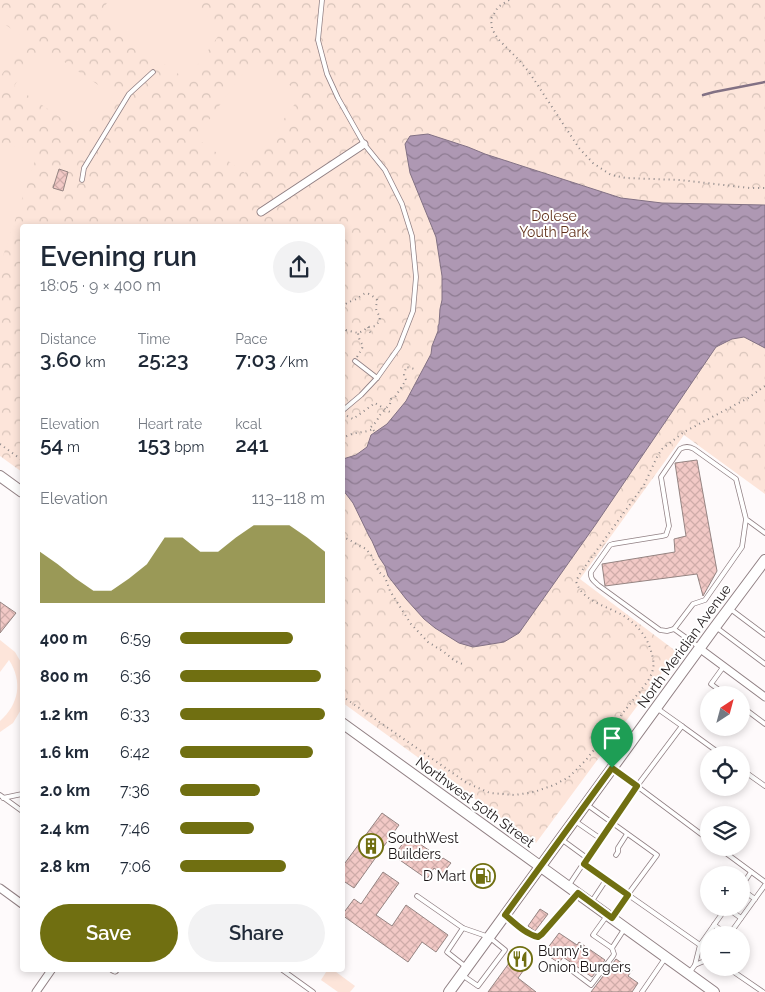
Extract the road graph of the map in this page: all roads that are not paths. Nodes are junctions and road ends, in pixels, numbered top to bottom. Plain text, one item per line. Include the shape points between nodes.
1 (322, 0) edge
2 (153, 72) dead end
3 (364, 144) junction
4 (82, 180) dead end
5 (261, 212) dead end
6 (355, 361) road end
7 (377, 378) junction
8 (345, 408) edge
9 (0, 476) edge
10 (20, 491) edge
11 (746, 519) junction
12 (765, 533) edge
13 (764, 562) edge
14 (729, 608) junction
15 (715, 627) junction
16 (674, 629) junction
17 (765, 636) edge
18 (699, 648) junction
19 (765, 664) edge
20 (724, 666) junction
21 (714, 686) edge
22 (765, 697) edge
23 (656, 707) junction
24 (750, 713) edge
25 (765, 724) edge
26 (345, 725) edge
27 (682, 726) junction
28 (710, 746) edge
29 (612, 768) junction
30 (750, 775) edge
31 (637, 786) junction
32 (765, 786) edge
33 (20, 794) edge
34 (2, 796) edge
35 (586, 804) junction
36 (20, 810) edge
37 (574, 820) junction
38 (612, 823) junction
39 (700, 833) edge
40 (593, 834) junction
41 (627, 834) junction
42 (590, 838) dead end
43 (561, 839) junction
44 (601, 839) junction
45 (584, 847) dead end
46 (580, 852) junction
47 (616, 855) dead end
48 (729, 856) edge
49 (587, 858) junction
50 (584, 864) junction
51 (541, 866) junction
52 (751, 872) joint
53 (606, 880) junction
54 (765, 884) edge
55 (568, 886) junction
56 (0, 888) edge
57 (578, 893) junction
58 (628, 895) junction
59 (750, 895) edge
60 (418, 896) dead end
61 (755, 899) junction
62 (20, 903) edge
63 (591, 903) junction
64 (505, 915) junction
65 (609, 916) junction
66 (720, 916) edge
67 (738, 916) edge
68 (741, 918) junction
69 (714, 925) edge
70 (735, 926) edge
71 (463, 928) junction
72 (626, 928) junction
73 (489, 937) junction
74 (700, 945) joint
75 (612, 948) junction
76 (666, 957) junction
77 (700, 965) edge
78 (571, 970) dead end
79 (692, 970) junction
80 (464, 971) junction
81 (50, 972) edge
82 (286, 972) edge
83 (740, 976) edge
84 (707, 990) edge
85 (36, 992) edge
86 (314, 992) edge
87 (450, 992) edge
88 (642, 992) edge
89 (763, 992) edge

1 - 3 lane via 318,40 327,74
2 - 4 lane via 129,94 84,168
3 - 5 street
3 - 7 lane via 385,170 402,204 412,236 416,277 413,311 399,347
6 - 7 lane
7 - 8 lane
9 - 10 main road
11 - 12 lane
11 - 16 lane via 742,547 705,600 693,604
11 - 16 lane via 736,479 694,449 684,447 661,477 669,526 666,535 612,544 591,572 592,580 660,630
13 - 14 main road, North Meridian Avenue
14 - 15 main road, North Meridian Avenue
14 - 17 lane
15 - 18 main road, North Meridian Avenue
15 - 19 lane
16 - 18 lane
18 - 20 street
18 - 23 main road, North Meridian Avenue
20 - 21 lane via 711,684
20 - 22 street
23 - 27 lane
23 - 29 main road, North Meridian Avenue
24 - 25 lane
26 - 51 main road, Northwest 50th Street
27 - 28 lane
27 - 31 lane
29 - 31 lane
29 - 35 main road, North Meridian Avenue
30 - 32 lane
31 - 38 lane
31 - 39 lane
33 - 34 lane
34 - 36 lane
35 - 37 main road, North Meridian Avenue
35 - 38 lane
37 - 40 lane
37 - 43 main road, North Meridian Avenue
38 - 41 lane
38 - 44 lane
40 - 42 lane
40 - 44 lane
41 - 47 lane via 616,849
41 - 58 lane via 657,855
43 - 46 lane
43 - 51 main road, North Meridian Avenue
44 - 49 lane
45 - 46 lane
46 - 49 lane
48 - 52 lane
49 - 50 lane
50 - 53 lane via 601,873
50 - 55 lane
51 - 55 main road, Northwest 50th Street
51 - 64 main road, North Meridian Avenue
52 - 54 lane
53 - 58 lane
53 - 63 lane
54 - 61 lane
55 - 57 main road, Northwest 50th Street
56 - 62 street
57 - 63 main road, Northwest 50th Street
57 - 64 lane via 538,937
58 - 65 lane
58 - 74 lane
59 - 61 lane
60 - 71 lane
61 - 68 lane
63 - 65 main road, Northwest 50th Street
64 - 73 main road, North Meridian Avenue
65 - 72 main road, Northwest 50th Street
65 - 75 lane via 594,935
66 - 69 lane
67 - 68 lane
68 - 70 lane
71 - 73 lane
71 - 80 lane via 447,952
72 - 75 lane
72 - 76 main road, Northwest 50th Street
73 - 80 main road, North Meridian Avenue
73 - 80 lane via 505,950 478,986
74 - 79 lane
75 - 78 lane via 613,956 591,985
76 - 79 main road, Northwest 50th Street
76 - 88 lane
77 - 79 lane
79 - 84 main road, Northwest 50th Street
80 - 87 main road, North Meridian Avenue
81 - 85 street
82 - 86 lane
83 - 89 lane

